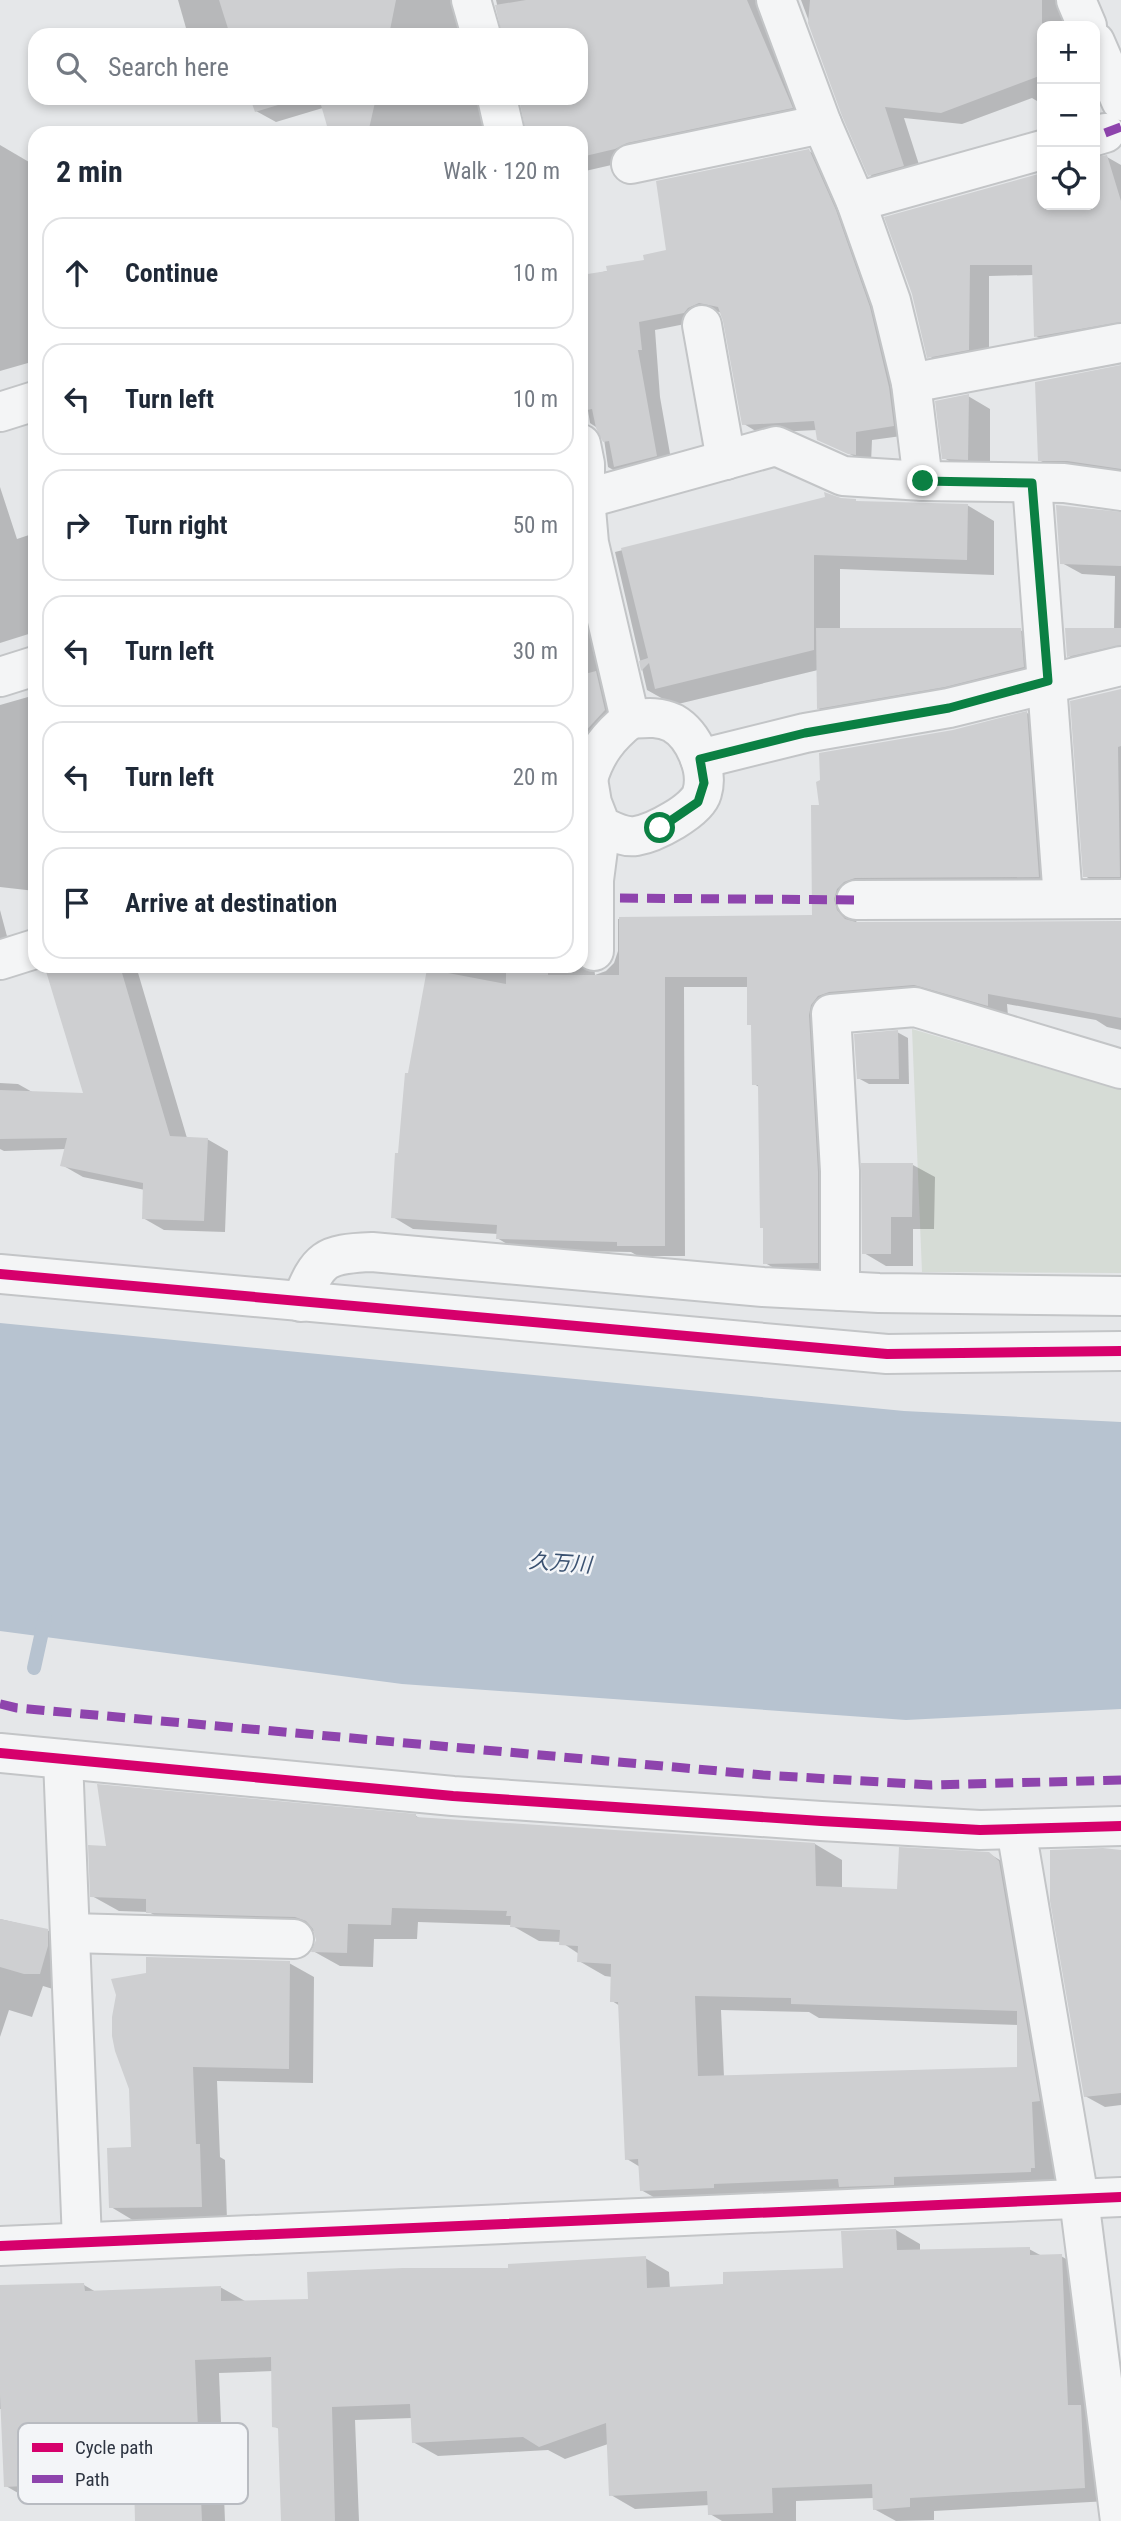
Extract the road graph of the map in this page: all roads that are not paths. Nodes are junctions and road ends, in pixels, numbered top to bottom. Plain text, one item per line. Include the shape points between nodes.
1 (776, 0) edge
2 (1076, 0) edge
3 (1085, 21) edge
4 (1100, 76) edge
5 (498, 105) edge
6 (1107, 123) edge
7 (822, 124) junction
8 (503, 126) edge
9 (1037, 151) edge
10 (631, 164) dead end
11 (856, 202) junction
12 (702, 325) dead end
13 (1121, 343) edge
14 (911, 383) junction
15 (28, 403) edge
16 (0, 412) edge
17 (726, 460) junction
18 (923, 481) junction
19 (1032, 483) junction
20 (1121, 491) edge
21 (588, 498) edge
22 (588, 536) edge
23 (1121, 666) edge
24 (28, 668) edge
25 (0, 677) edge
26 (1048, 681) junction
27 (630, 719) junction
28 (700, 759) junction
29 (588, 772) edge
30 (588, 790) edge
31 (601, 826) junction
32 (1063, 899) junction
33 (1121, 899) edge
34 (856, 900) dead end
35 (28, 950) edge
36 (594, 951) dead end
37 (0, 960) edge
38 (1121, 1069) edge
39 (0, 1274) edge
40 (841, 1291) junction
41 (1121, 1296) edge
42 (301, 1302) junction
43 (1121, 1352) edge
44 (0, 1753) edge
45 (63, 1759) junction
46 (1121, 1826) edge
47 (1016, 1829) junction
48 (70, 1933) junction
49 (294, 1939) dead end
50 (1121, 2197) edge
51 (1079, 2199) junction
52 (82, 2241) junction
53 (0, 2246) edge
54 (1120, 2521) edge

1 - 7 street
2 - 3 street
4 - 6 street
5 - 8 street
7 - 10 street
7 - 11 street
9 - 11 street
11 - 14 street via 891,301
12 - 17 street
13 - 14 street
14 - 18 street
15 - 16 street
17 - 18 street via 776,446 843,475
17 - 21 street
18 - 19 street
19 - 20 street
19 - 26 street
22 - 27 street
23 - 26 street
24 - 25 street
26 - 28 street via 949,708 805,733
26 - 32 street
27 - 28 street via 675,724
27 - 29 street via 603,744
28 - 31 street via 704,783 698,802 660,828 634,836
30 - 31 street
31 - 36 street via 594,880
32 - 33 street
32 - 34 street
35 - 37 street
38 - 40 street via 915,1007 816,1014 840,1171
39 - 42 street
40 - 41 street
40 - 42 street via 372,1252 322,1262 313,1271
42 - 43 street via 887,1354
44 - 45 street
45 - 47 street via 453,1796
45 - 48 street
46 - 47 street
47 - 51 street
48 - 49 street
48 - 52 street
50 - 51 street
51 - 52 street
51 - 54 street
52 - 53 street

